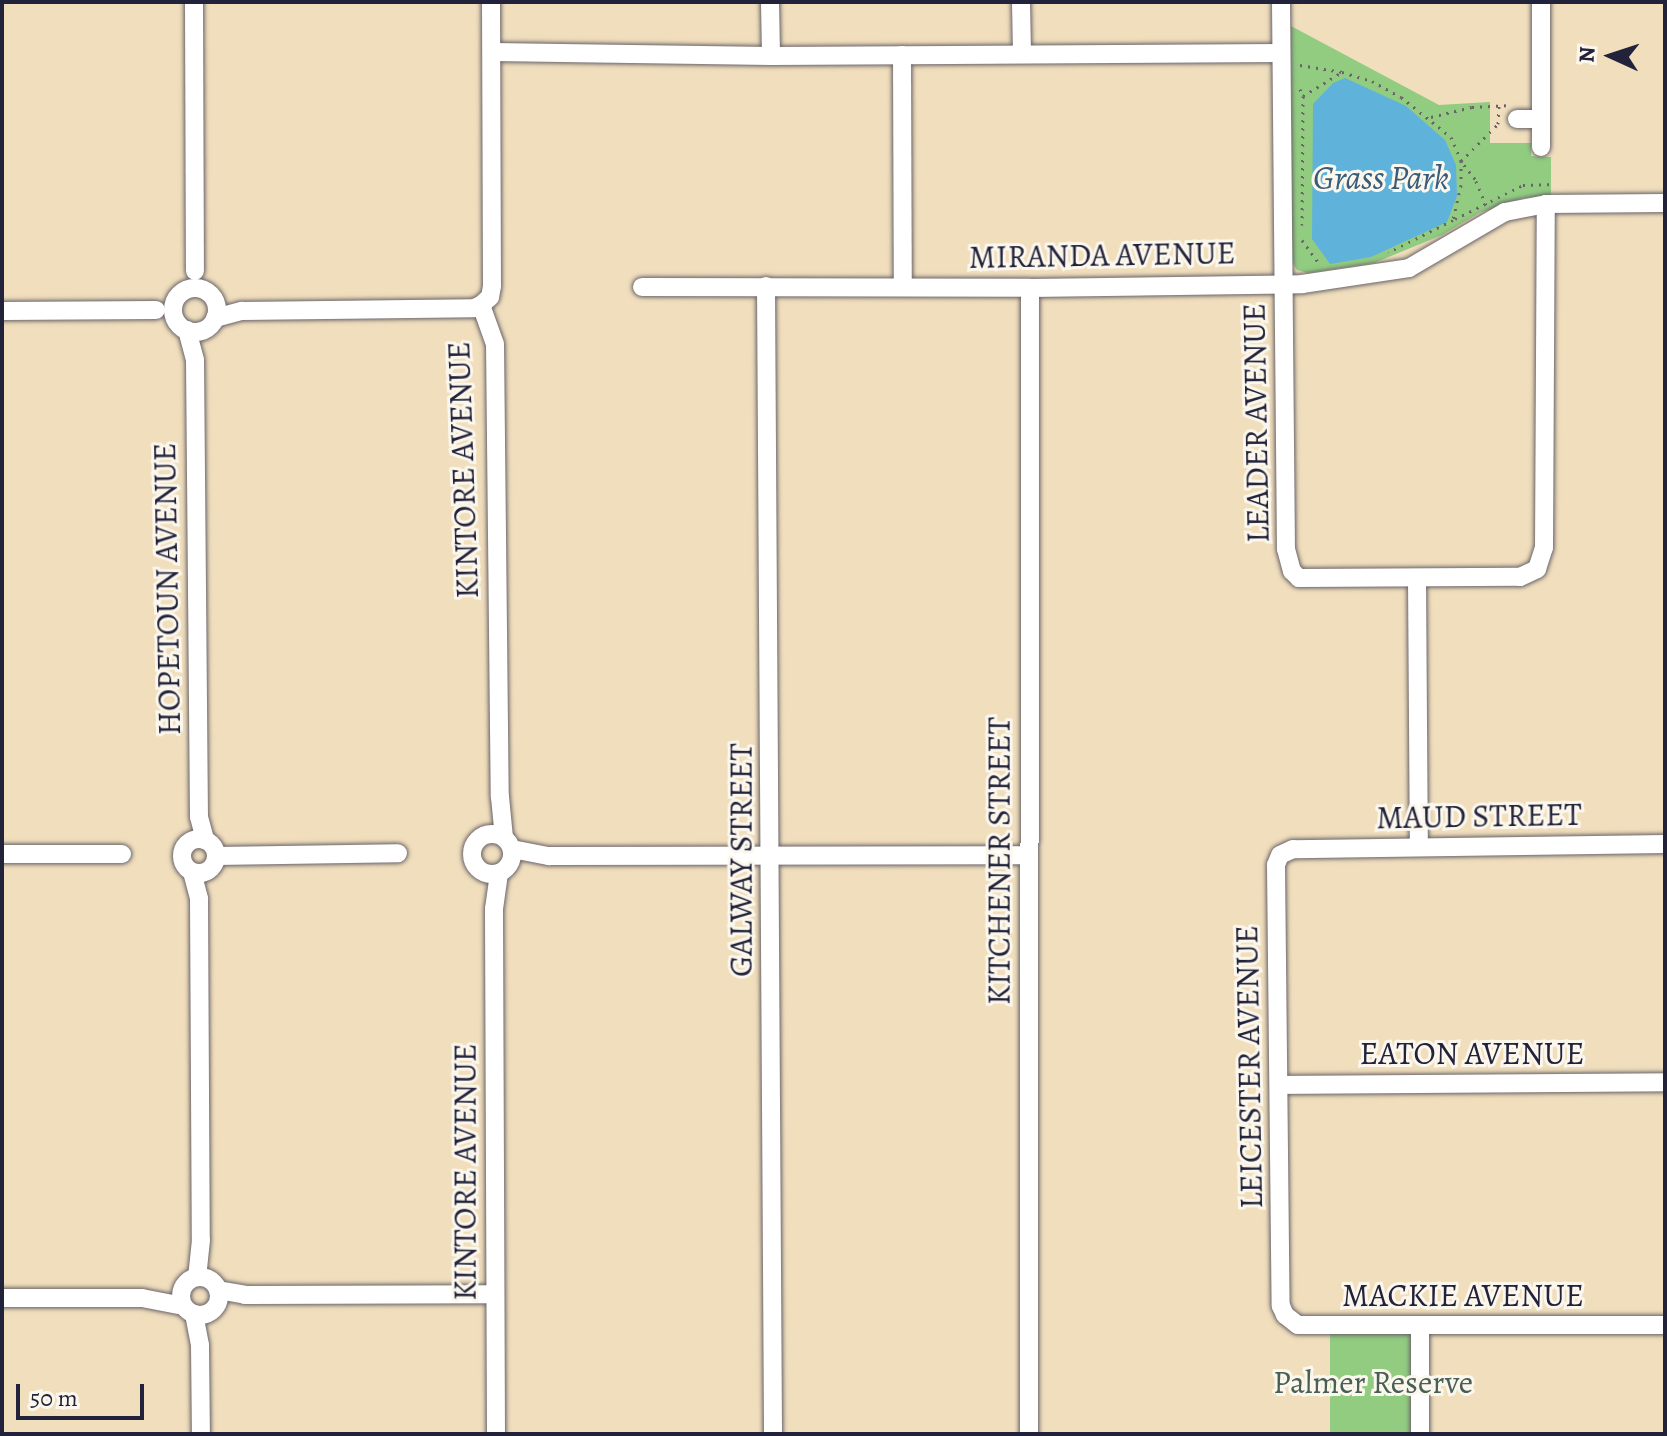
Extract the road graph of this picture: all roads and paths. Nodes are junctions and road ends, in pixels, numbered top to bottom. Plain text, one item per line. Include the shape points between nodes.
1 (194, 2) edge
2 (491, 2) edge
3 (770, 2) edge
4 (1021, 2) edge
5 (1281, 2) edge
6 (1541, 2) edge
7 (492, 52) junction
8 (1281, 53) junction
9 (1022, 54) junction
10 (902, 55) junction
11 (771, 56) junction
12 (1300, 63) dead end
13 (1342, 72) junction
14 (1499, 106) junction
15 (1515, 112) joint
16 (1431, 117) junction
17 (1541, 119) junction
18 (1541, 147) dead end
19 (1461, 161) junction
20 (1665, 203) edge
21 (1546, 204) junction
22 (1493, 219) junction
23 (1302, 241) junction
24 (1302, 254) dead end
25 (1379, 256) dead end
26 (1311, 264) dead end
27 (1284, 283) junction
28 (903, 285) junction
29 (766, 286) junction
30 (642, 287) dead end
31 (1030, 288) junction
32 (481, 305) junction
33 (2, 311) edge
34 (196, 311) junction
35 (1417, 579) junction
36 (198, 840) junction
37 (1665, 844) edge
38 (1419, 845) junction
39 (1293, 849) joint
40 (398, 853) dead end
41 (771, 853) junction
42 (2, 854) edge
43 (122, 854) dead end
44 (1029, 855) junction
45 (500, 856) junction
46 (205, 867) junction
47 (1665, 1082) edge
48 (1279, 1085) junction
49 (495, 1294) junction
50 (1281, 1295) joint
51 (201, 1296) junction
52 (2, 1298) edge
53 (1665, 1325) edge
54 (1420, 1326) junction
55 (201, 1434) edge
56 (496, 1434) edge
57 (773, 1434) edge
58 (1029, 1434) edge
59 (1420, 1434) edge

1 - 34 street
2 - 7 street, KINTORE AVENUE
3 - 11 street
4 - 9 street
5 - 8 street, LEADER AVENUE
6 - 17 street
7 - 11 street
7 - 32 street, KINTORE AVENUE via 492,286
8 - 9 street
8 - 27 street, LEADER AVENUE
9 - 10 street
10 - 11 street
10 - 28 street
12 - 13 path
13 - 16 path via 1372,81
13 - 23 path via 1303,96
14 - 15 path
14 - 16 path
14 - 19 path via 1498,124
15 - 17 street
16 - 19 path via 1451,137
17 - 18 street
19 - 22 path
19 - 25 path via 1453,220
20 - 21 street, MIRANDA AVENUE
21 - 22 street, MIRANDA AVENUE
21 - 35 street, LEADER AVENUE via 1542,559 1537,569 1520,577
22 - 27 street, MIRANDA AVENUE via 1409,268
23 - 24 path
23 - 26 path via 1320,264
27 - 31 street, MIRANDA AVENUE
27 - 35 street, LEADER AVENUE via 1286,549 1292,571 1309,579
28 - 29 street, MIRANDA AVENUE
28 - 31 street, MIRANDA AVENUE
29 - 30 street, MIRANDA AVENUE
29 - 41 street, GALWAY STREET
31 - 44 street, KITCHENER STREET
32 - 34 street
32 - 45 street, KINTORE AVENUE via 495,344
33 - 34 street
34 - 36 street, HOPETOUN AVENUE
35 - 38 street
36 - 46 street
36 - 46 street, HOPETOUN AVENUE via 182,857
37 - 38 street, MAUD STREET
38 - 39 street, MAUD STREET
39 - 48 street, LEICESTER AVENUE via 1280,855 1276,865
40 - 46 street
41 - 44 street
41 - 45 street
41 - 57 street, GALWAY STREET
42 - 43 street
44 - 58 street, KITCHENER STREET
45 - 49 street, KINTORE AVENUE via 494,909
46 - 51 street via 198,897
47 - 48 street, EATON AVENUE
48 - 50 street, LEICESTER AVENUE
49 - 51 street
49 - 56 street, KINTORE AVENUE
50 - 54 street, MACKIE AVENUE via 1285,1315 1298,1325
51 - 52 street
51 - 55 street
53 - 54 street, MACKIE AVENUE
54 - 59 street

